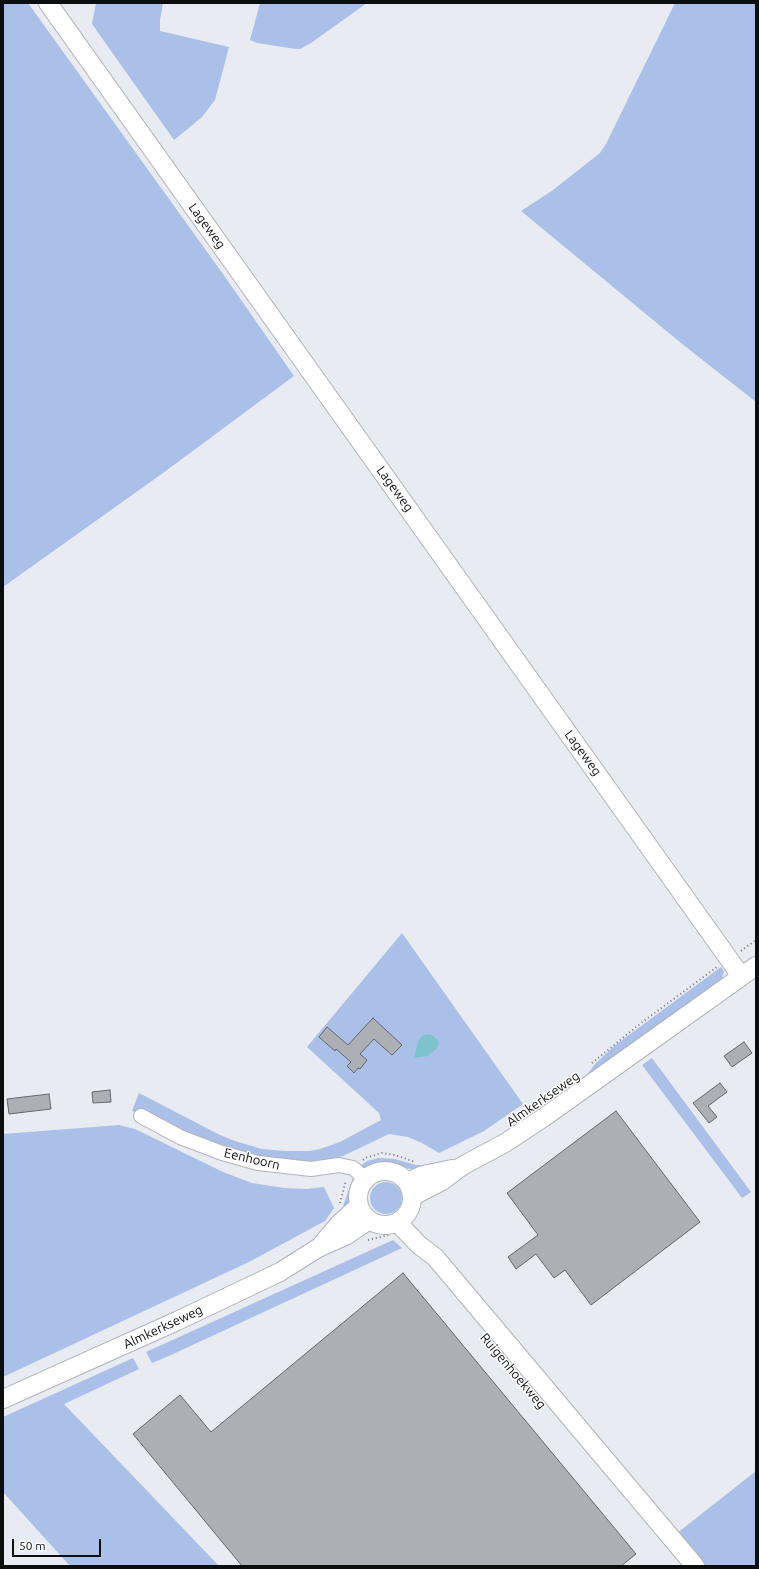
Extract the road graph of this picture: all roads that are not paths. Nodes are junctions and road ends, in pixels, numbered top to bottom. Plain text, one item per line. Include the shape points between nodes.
1 (48, 3) edge
2 (749, 971) edge
3 (141, 1116) dead end
4 (360, 1173) junction
5 (410, 1189) junction
6 (364, 1213) junction
7 (400, 1224) junction
8 (318, 1248) junction
9 (3, 1400) edge
10 (695, 1566) edge

1 - 2 street, Lageweg via 730,958
2 - 5 street, Almkerkseweg via 544,1118 462,1166 423,1175
3 - 4 street, Eenhoorn via 180,1137 258,1163 311,1169 339,1165
4 - 5 street via 392,1171 401,1175
4 - 6 street via 359,1191
5 - 7 street via 411,1208
6 - 7 street via 378,1224
6 - 8 street, Almkerkseweg via 347,1235
6 - 8 street, Almkerkseweg via 336,1221
7 - 10 street, Ruigenhoekweg via 428,1239 435,1257
8 - 9 street, Almkerkseweg via 280,1272

